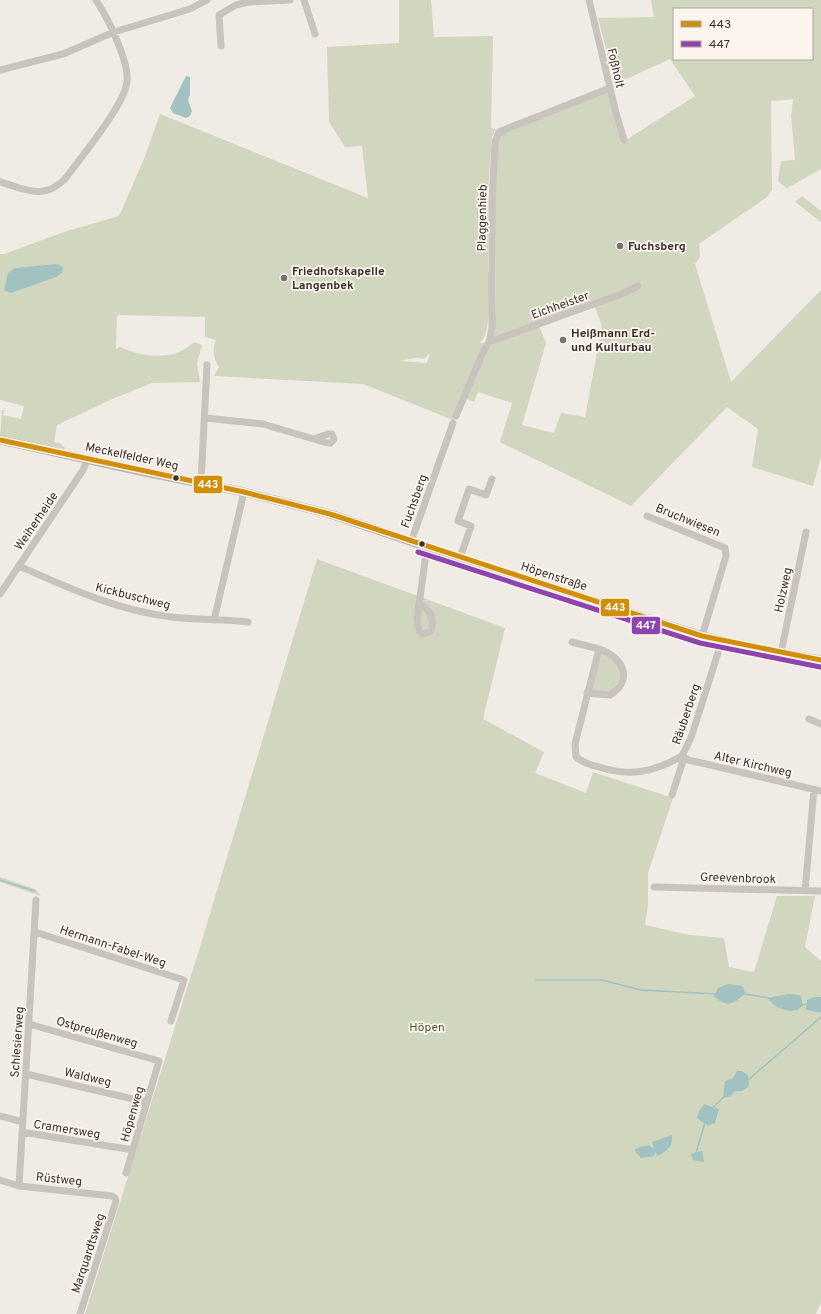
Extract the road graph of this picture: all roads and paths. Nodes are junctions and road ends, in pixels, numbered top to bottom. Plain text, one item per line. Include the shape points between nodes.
1 (96, 0) edge
2 (207, 0) edge
3 (290, 0) edge
4 (304, 0) edge
5 (589, 0) edge
6 (235, 2) edge
7 (114, 32) junction
8 (315, 34) dead end
9 (221, 46) dead end
10 (0, 70) edge
11 (610, 88) junction
12 (624, 140) dead end
13 (0, 182) edge
14 (638, 286) dead end
15 (489, 342) junction
16 (207, 365) dead end
17 (205, 418) junction
18 (454, 419) joint
19 (314, 439) dead end
20 (0, 440) edge
21 (88, 460) junction
22 (492, 480) dead end
23 (201, 483) junction
24 (244, 492) junction
25 (330, 514) joint
26 (647, 516) dead end
27 (806, 532) dead end
28 (411, 542) junction
29 (427, 547) junction
30 (460, 558) junction
31 (19, 566) junction
32 (0, 594) edge
33 (420, 604) dead end
34 (214, 620) junction
35 (248, 622) dead end
36 (702, 636) junction
37 (722, 640) junction
38 (572, 642) dead end
39 (599, 649) junction
40 (781, 653) junction
41 (821, 660) edge
42 (588, 693) junction
43 (809, 719) dead end
44 (821, 724) edge
45 (682, 756) junction
46 (818, 790) edge
47 (672, 795) dead end
48 (654, 886) dead end
49 (805, 891) junction
50 (821, 891) edge
51 (36, 900) dead end
52 (35, 932) junction
53 (171, 1021) dead end
54 (29, 1024) junction
55 (158, 1061) joint
56 (26, 1074) junction
57 (146, 1102) junction
58 (0, 1116) edge
59 (23, 1122) junction
60 (22, 1132) junction
61 (133, 1150) junction
62 (126, 1173) dead end
63 (0, 1180) edge
64 (19, 1186) junction
65 (115, 1198) joint
66 (80, 1314) edge

1 - 7 street
2 - 7 street via 190,9
3 - 6 street
4 - 8 street
5 - 11 street, Foßholt
6 - 9 street via 219,15
7 - 10 street via 63,54
7 - 13 street via 127,74 125,92 120,103 65,179 53,189 43,192
11 - 12 street, Foßholt
11 - 15 street, Plaggenhieb via 498,134 495,142 492,320
14 - 15 street, Eichheister via 619,296
15 - 18 street, Plaggenhieb via 482,352
16 - 17 street
17 - 19 street via 249,422
17 - 23 street
18 - 28 street, Fuchsberg
20 - 21 main road, Meckelfelder Weg
21 - 23 main road, Meckelfelder Weg
21 - 31 street, Weiherheide
22 - 30 street via 486,495 469,489 458,521 471,526
23 - 24 main road, Meckelfelder Weg
24 - 25 main road, Meckelfelder Weg
24 - 34 street
25 - 28 main road, Höpenstraße
26 - 36 street, Bruchwiesen via 725,548 726,556
27 - 40 street, Holzweg
28 - 29 main road, Höpenstraße
29 - 30 main road, Höpenstraße
29 - 33 street
30 - 36 main road, Höpenstraße
31 - 32 street, Weiherheide
31 - 34 street, Kickbuschweg via 89,597 134,610 171,617
34 - 35 street, Kickbuschweg
36 - 37 main road, Höpenstraße
37 - 40 main road, Höpenstraße
37 - 45 street, Räuberberg
38 - 39 street
39 - 42 street
39 - 42 street via 610,653 624,675 621,686 610,695
40 - 41 main road, Höpenstraße
42 - 45 street via 575,744 576,757 582,762 612,772 634,773 658,767
43 - 44 street
45 - 46 street, Alter Kirchweg via 688,760
45 - 47 street, Räuberberg
46 - 49 street
48 - 49 street, Greevenbrook
49 - 50 street, Greevenbrook
51 - 52 street, Schlesierweg
52 - 53 street, Hermann-Fabel-Weg via 184,980
52 - 54 street, Schlesierweg
54 - 55 street, Ostpreußenweg
54 - 56 street, Schlesierweg
55 - 57 street, Höpenweg
56 - 57 street, Waldweg
56 - 59 street, Schlesierweg
57 - 61 street, Höpenweg
58 - 59 street
59 - 60 street, Schlesierweg
60 - 61 street, Cramersweg
60 - 64 street, Schlesierweg
61 - 62 street, Höpenweg
63 - 64 street, Rüstweg
64 - 65 street, Rüstweg
65 - 66 street, Marquardtsweg

